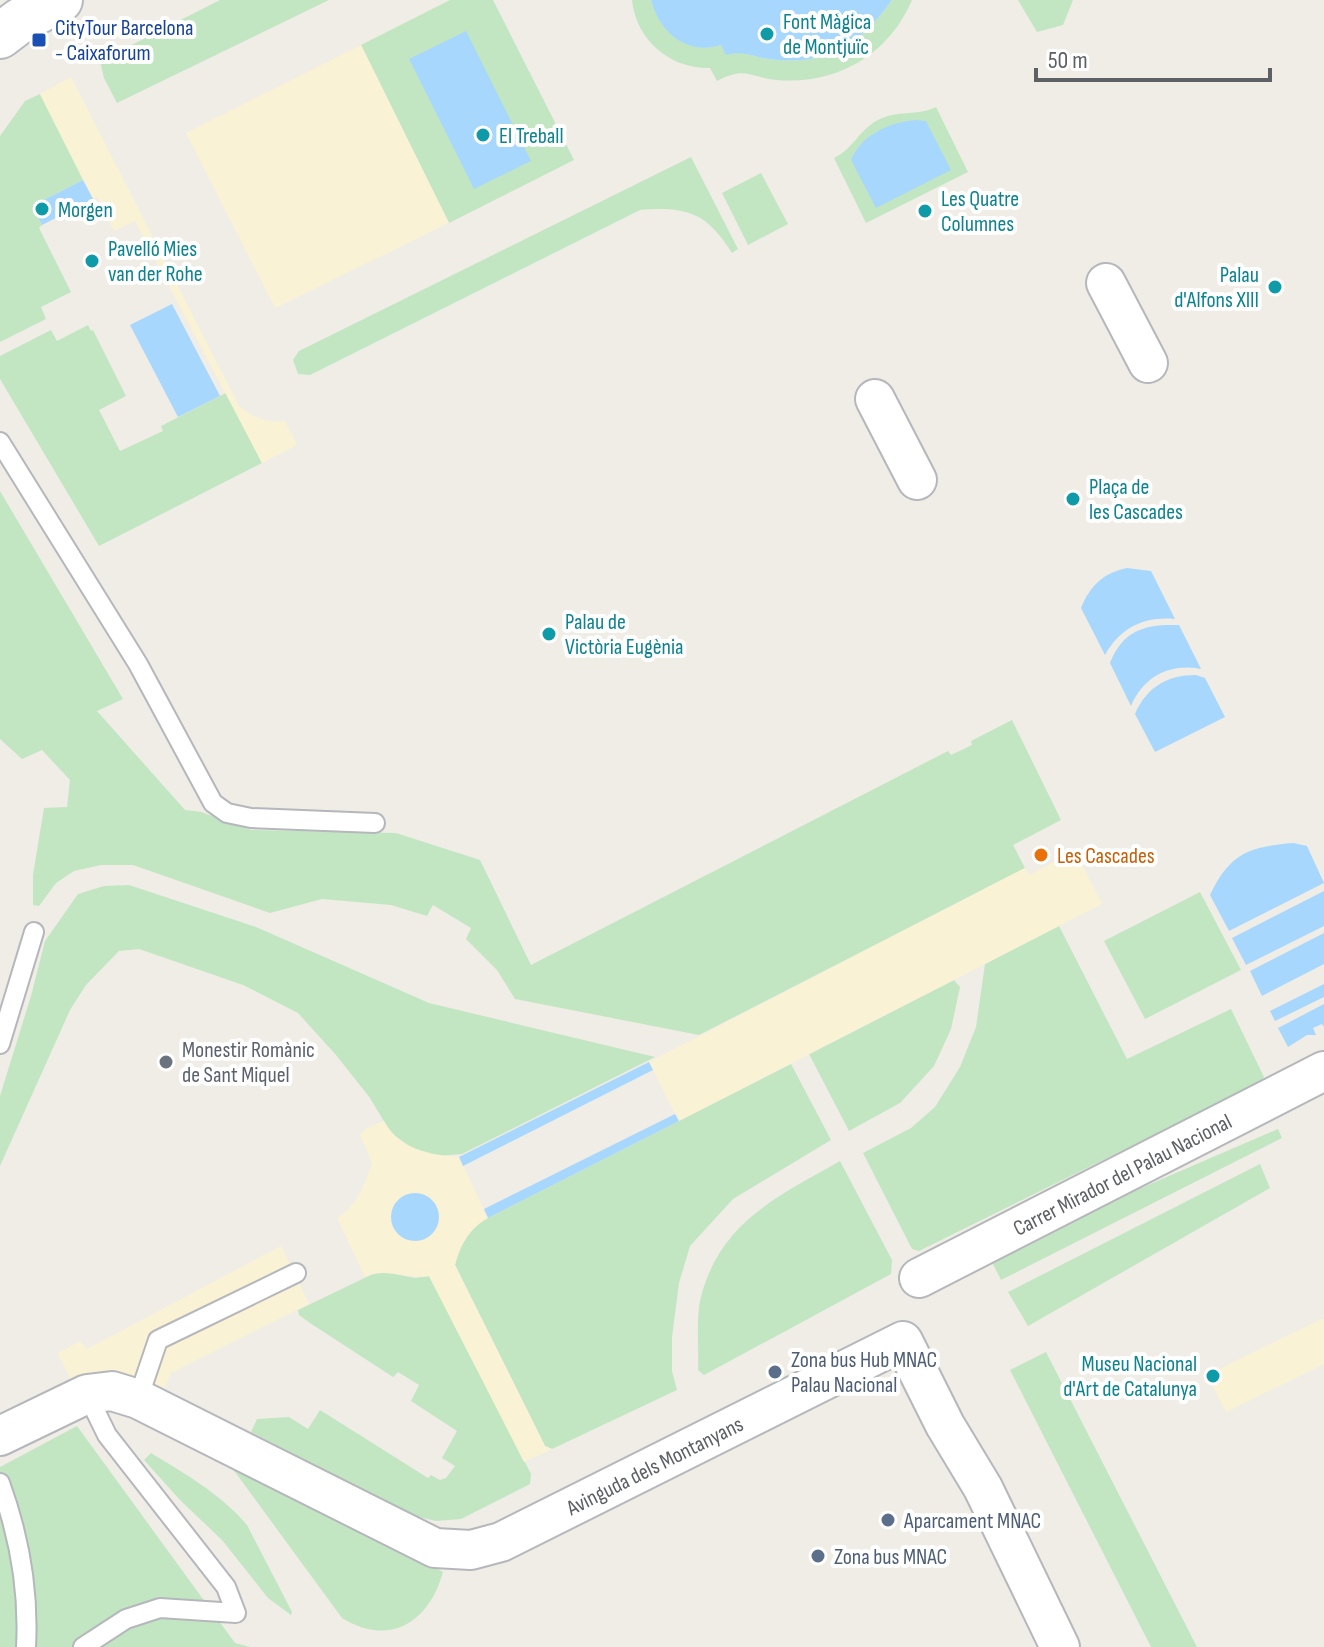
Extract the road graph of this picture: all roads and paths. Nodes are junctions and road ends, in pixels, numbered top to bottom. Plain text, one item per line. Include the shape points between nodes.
1 (60, 0) edge
2 (0, 36) edge
3 (1106, 283) dead end
4 (1148, 363) dead end
5 (875, 399) dead end
6 (0, 442) edge
7 (917, 480) dead end
8 (375, 823) dead end
9 (34, 932) dead end
10 (0, 1044) edge
11 (1324, 1071) edge
12 (296, 1273) dead end
13 (919, 1278) dead end
14 (87, 1394) junction
15 (138, 1399) junction
16 (0, 1436) edge
17 (0, 1483) edge
18 (26, 1647) edge
19 (83, 1647) edge
20 (1060, 1647) edge

1 - 2 street
3 - 4 street
5 - 7 street
6 - 8 lane via 138,664 213,803 227,813 251,818
9 - 10 lane
11 - 13 street, Carrer Mirador del Palau Nacional
12 - 15 lane via 158,1340
14 - 15 street, Avinguda dels Montanyans via 112,1391
14 - 16 street, Avinguda dels Montanyans
14 - 19 lane via 107,1435 226,1587 236,1613 160,1608 126,1619
15 - 20 street, Avinguda dels Montanyans via 435,1548 471,1550 501,1542 903,1341 983,1488
17 - 18 lane via 24,1579

